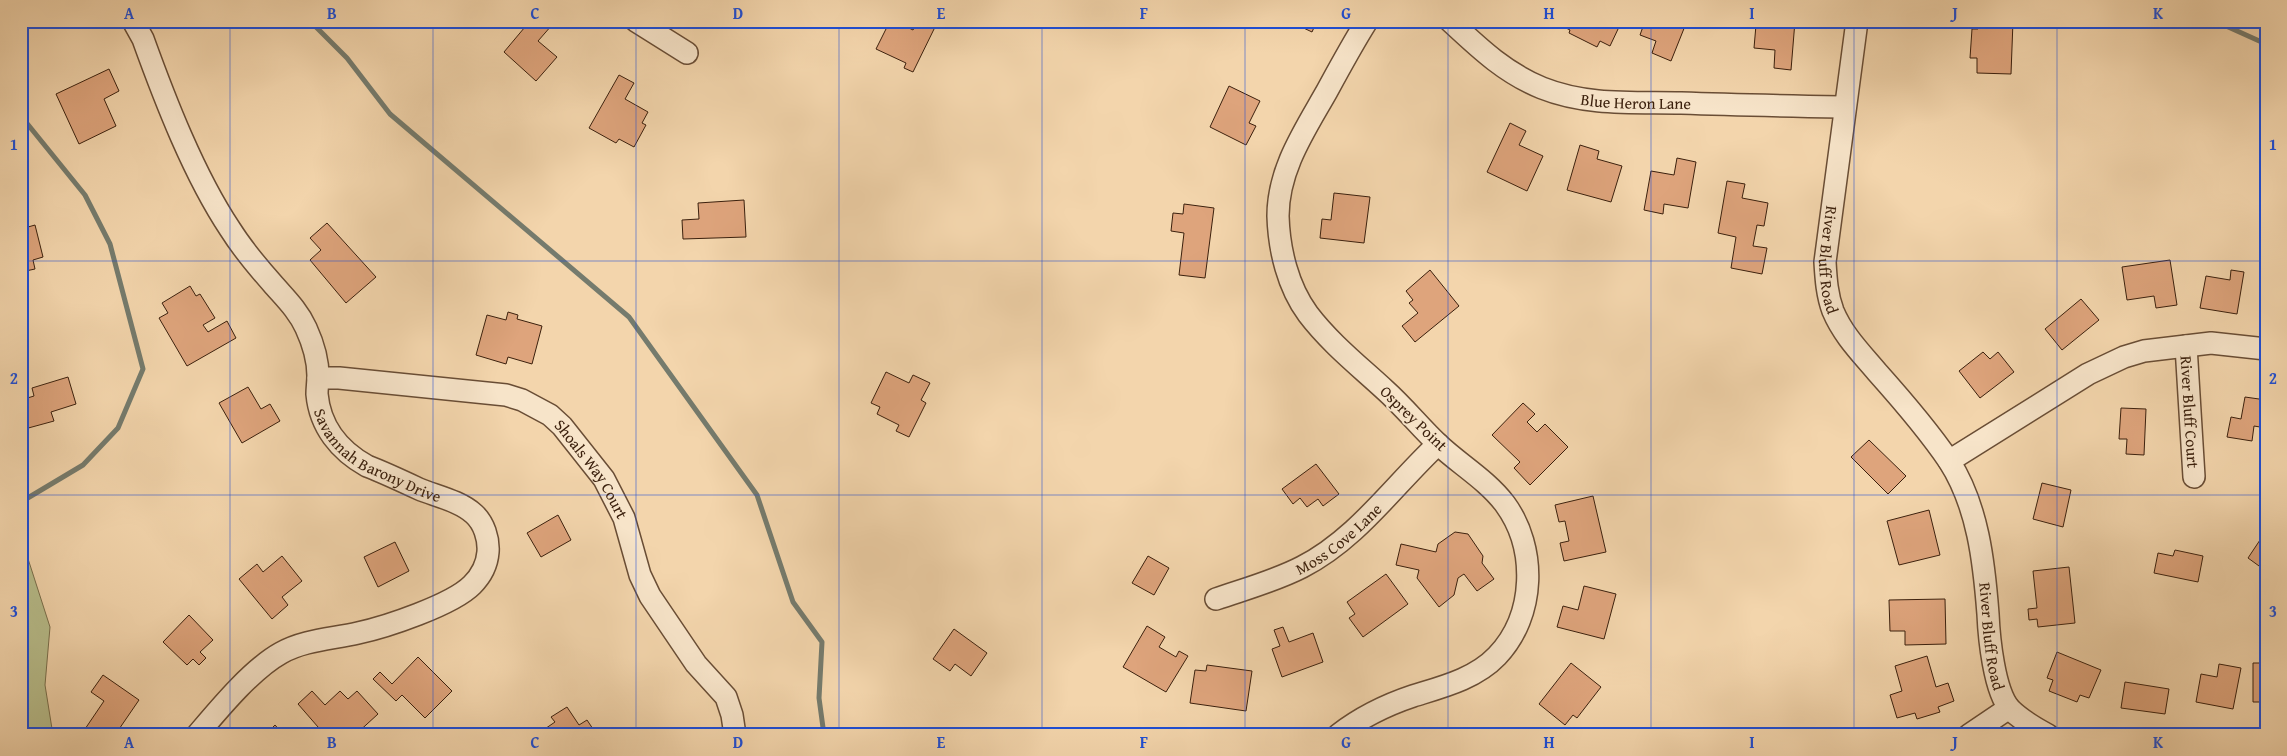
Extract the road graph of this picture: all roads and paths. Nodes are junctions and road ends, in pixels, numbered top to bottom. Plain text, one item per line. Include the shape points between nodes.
1 (133, 21) edge
2 (636, 21) edge
3 (1367, 21) edge
4 (1450, 21) edge
5 (1857, 21) edge
6 (687, 53) dead end
7 (1845, 107) junction
8 (2186, 346) junction
9 (2266, 349) edge
10 (318, 378) junction
11 (1438, 444) junction
12 (1949, 461) junction
13 (2194, 477) dead end
14 (1216, 600) dead end
15 (2009, 708) junction
16 (197, 735) edge
17 (735, 735) edge
18 (1338, 735) edge
19 (1969, 735) edge
20 (2048, 735) edge

1 - 10 street, Savannah Barony Drive via 211,197 247,255 286,297 306,327
2 - 6 street
3 - 11 street, Osprey Point via 1290,160 1278,214 1282,246 1293,290 1308,314
4 - 7 street, Blue Heron Lane via 1503,68 1543,88 1573,98 1620,103
5 - 7 street, River Bluff Road
7 - 12 street, River Bluff Road via 1825,262 1828,296 1850,341
8 - 9 street via 2212,344
8 - 12 street via 2144,351 2106,365
8 - 13 street, River Bluff Court
10 - 16 street, Savannah Barony Drive via 320,409 343,449 367,466 467,509 481,522 488,548 484,570 471,587 421,613 360,633 310,642 281,653 268,662
10 - 17 street, Shoals Way Court via 506,396 522,400 550,415 604,479 624,518 640,575 650,596 696,664 726,697
11 - 14 street, Moss Cove Lane via 1366,518 1318,557 1303,567
11 - 18 street, Osprey Point via 1493,491 1513,517 1523,540 1528,566 1521,616 1506,644 1486,666 1437,690 1389,705
12 - 15 street, River Bluff Road via 1978,535 1985,573 1992,662
15 - 19 street
15 - 20 street, River Bluff Road

